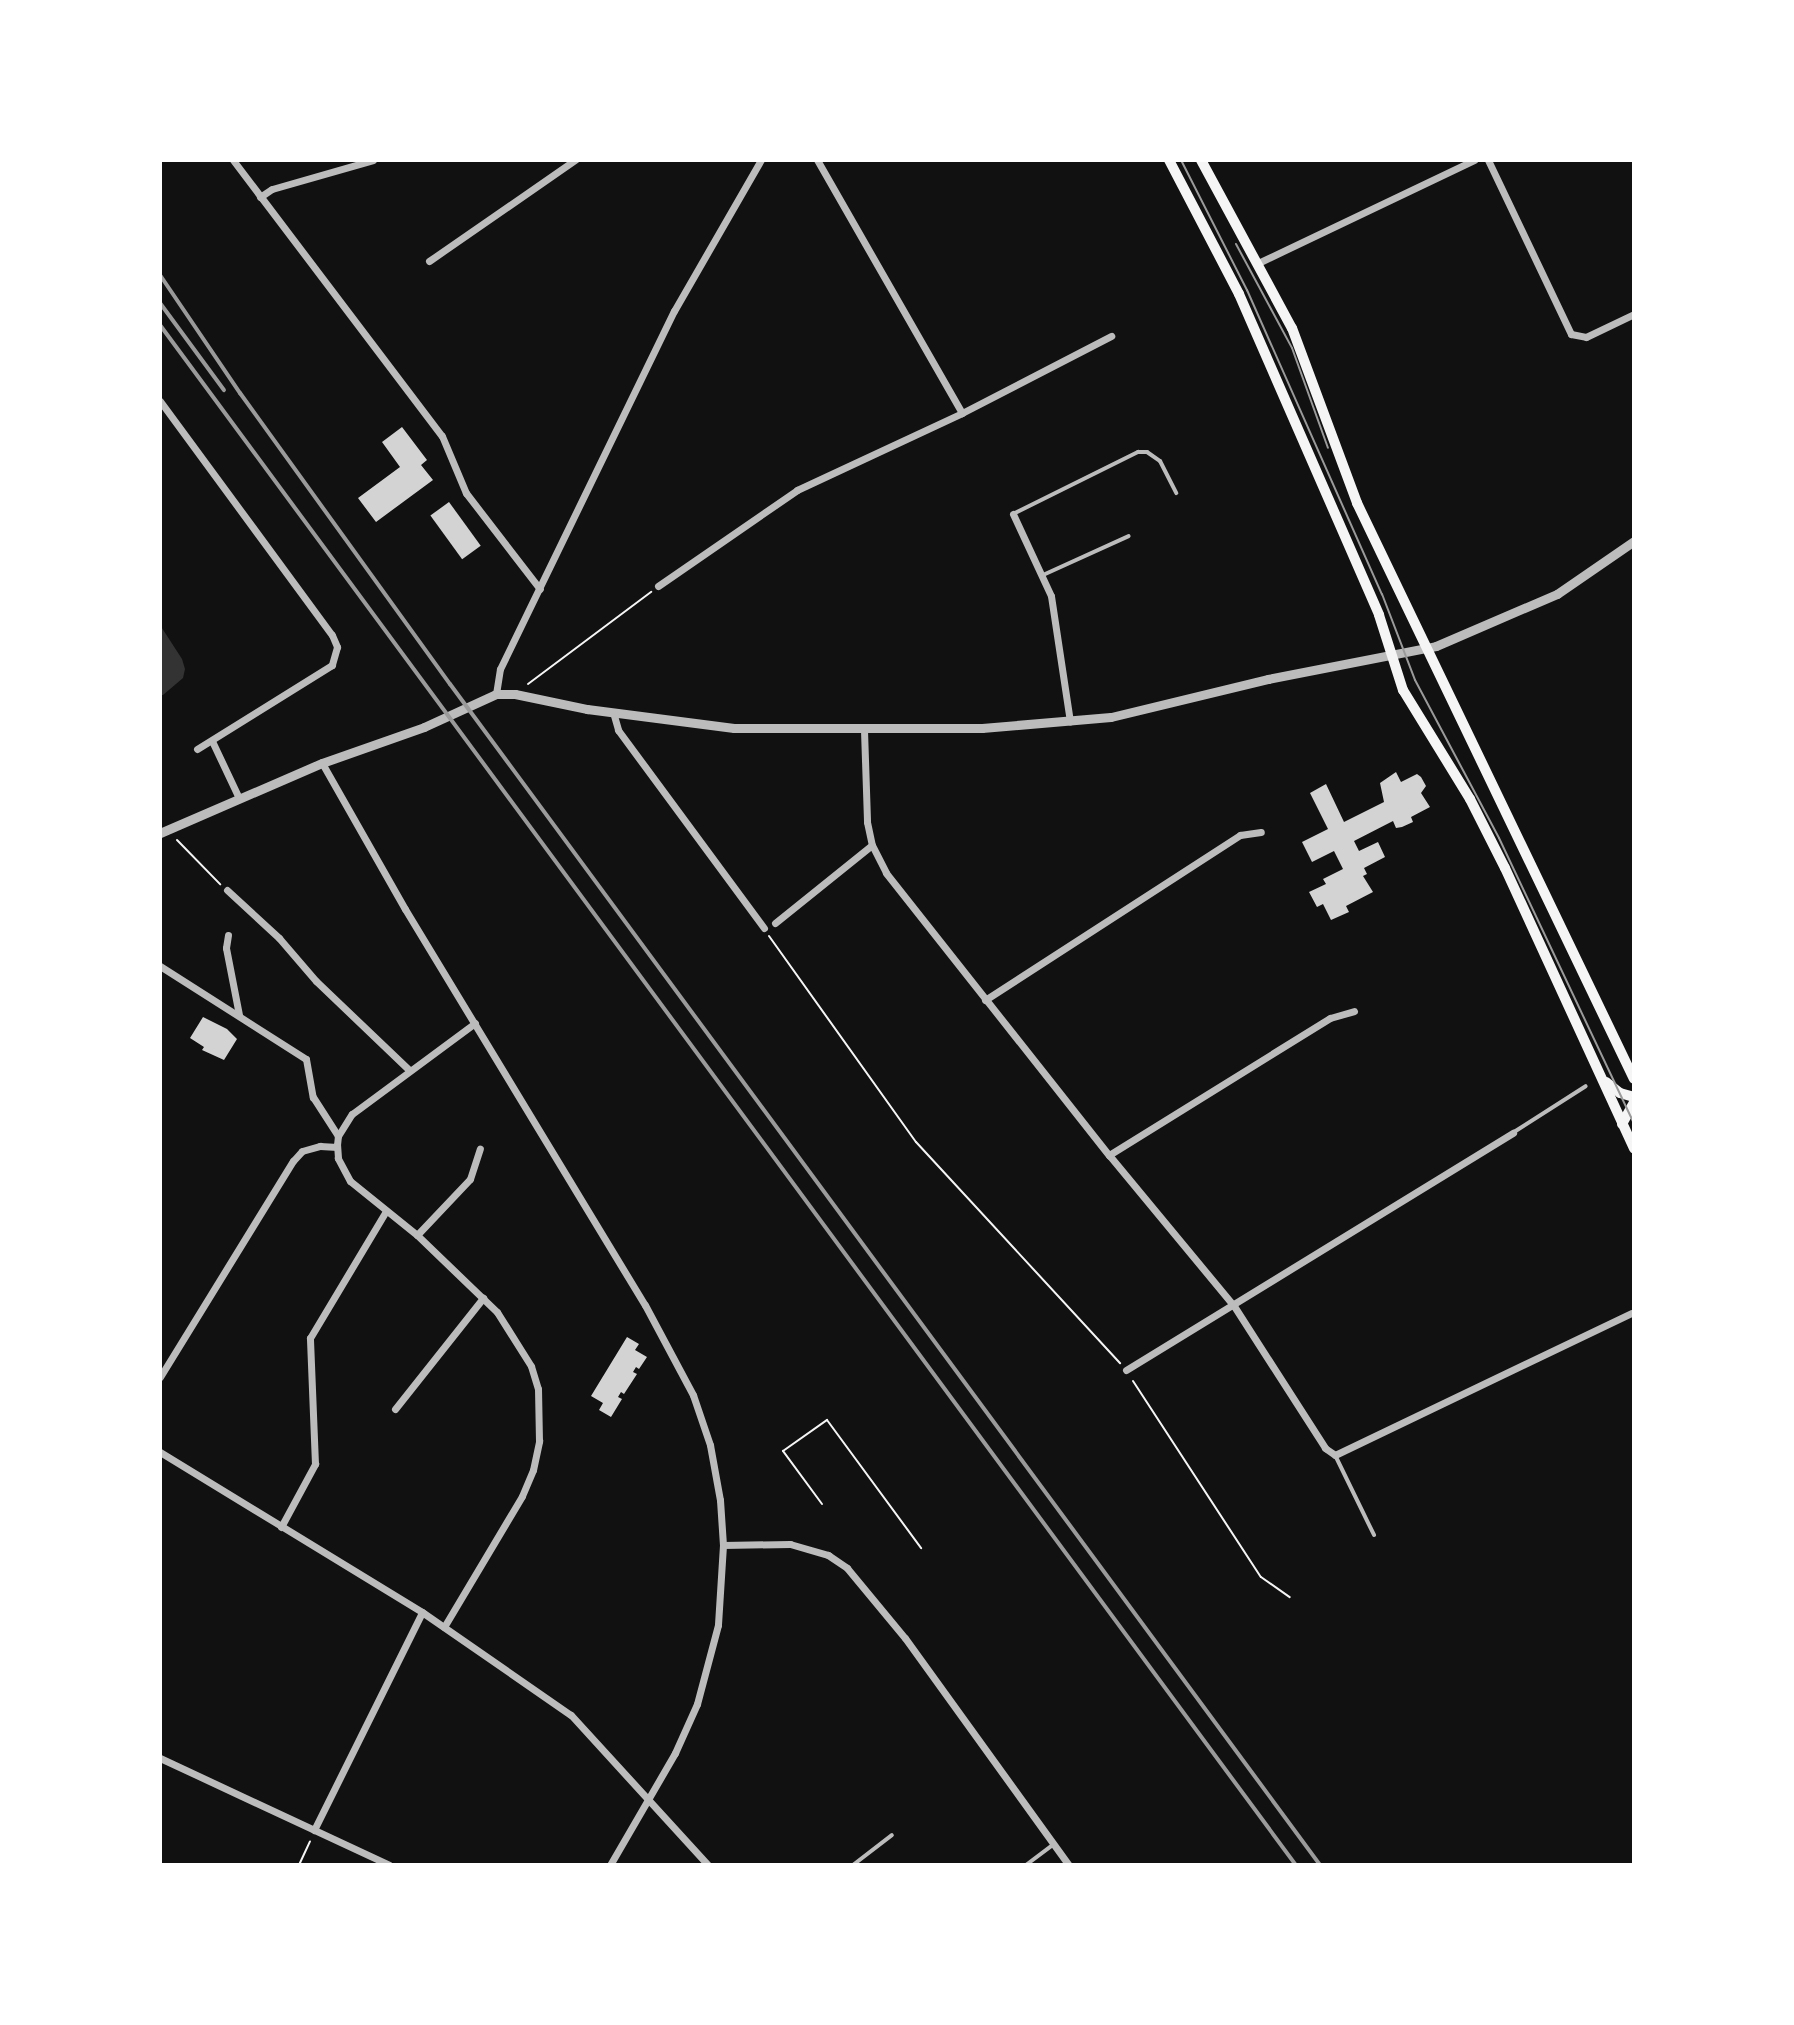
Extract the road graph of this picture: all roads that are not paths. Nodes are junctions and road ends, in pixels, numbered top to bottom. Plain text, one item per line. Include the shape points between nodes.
1 (233, 160) edge
2 (373, 160) edge
3 (575, 160) edge
4 (761, 160) edge
5 (817, 160) edge
6 (1169, 160) edge
7 (1201, 160) edge
8 (1474, 160) edge
9 (1488, 160) edge
10 (260, 197) junction
11 (429, 261) dead end
12 (1256, 264) junction
13 (1634, 314) edge
14 (1111, 336) dead end
15 (160, 401) edge
16 (962, 413) junction
17 (1176, 493) dead end
18 (1013, 514) joint
19 (1129, 536) dead end
20 (1634, 541) edge
21 (1043, 575) junction
22 (658, 586) road end
23 (540, 589) junction
24 (1424, 648) junction
25 (1391, 655) junction
26 (496, 694) junction
27 (613, 712) junction
28 (1070, 722) junction
29 (864, 730) junction
30 (212, 741) junction
31 (197, 749) dead end
32 (322, 763) junction
33 (239, 798) junction
34 (1261, 832) dead end
35 (160, 833) edge
36 (872, 845) junction
37 (227, 890) road end
38 (775, 923) dead end
39 (764, 928) road end
40 (228, 935) dead end
41 (160, 966) edge
42 (985, 1000) junction
43 (1354, 1011) dead end
44 (239, 1015) junction
45 (475, 1023) junction
46 (409, 1070) junction
47 (1602, 1078) junction
48 (1634, 1079) edge
49 (1586, 1086) dead end
50 (1634, 1100) edge
51 (1622, 1124) junction
52 (1513, 1133) joint
53 (338, 1136) junction
54 (337, 1147) junction
55 (480, 1149) dead end
56 (1634, 1149) edge
57 (1109, 1155) junction
58 (386, 1211) junction
59 (417, 1235) junction
60 (483, 1298) junction
61 (1234, 1306) junction
62 (1632, 1313) dead end
63 (1126, 1370) road end
64 (160, 1377) edge
65 (395, 1409) dead end
66 (160, 1452) edge
67 (1335, 1455) junction
68 (281, 1527) junction
69 (1374, 1535) dead end
70 (723, 1545) junction
71 (422, 1612) junction
72 (444, 1627) junction
73 (160, 1758) edge
74 (649, 1798) junction
75 (314, 1830) junction
76 (892, 1835) dead end
77 (1056, 1844) junction
78 (389, 1865) edge
79 (610, 1865) edge
80 (708, 1865) edge
81 (853, 1865) edge
82 (1026, 1865) edge
83 (1069, 1865) edge

1 - 10 street
2 - 10 street
3 - 11 street
4 - 23 street via 674,311
5 - 16 street
6 - 25 main road via 1239,294 1379,615
7 - 12 main road
8 - 12 street
9 - 13 street via 1571,334 1586,337
10 - 23 street via 442,436 466,493
12 - 24 main road via 1296,338 1351,489
14 - 16 street
15 - 30 street via 337,647 332,665
16 - 22 street via 797,490
17 - 18 lane via 1160,461 1138,452
18 - 21 street
19 - 21 lane
20 - 24 street via 1557,594
21 - 28 street via 1051,596
23 - 26 street via 500,669
24 - 25 street
24 - 48 main road
25 - 28 street
25 - 47 main road via 1420,723 1470,799 1505,868
26 - 27 street
26 - 32 street via 424,727
27 - 29 street via 734,728
27 - 39 street via 618,730
28 - 29 street
29 - 36 street
30 - 31 street
30 - 33 street
32 - 33 street
32 - 45 street
33 - 35 street
34 - 42 street via 1240,835
36 - 38 street
36 - 42 street via 886,873
37 - 46 street
40 - 44 street
41 - 44 street
42 - 57 street
43 - 57 street via 1330,1018
44 - 53 street via 309,1062 313,1097
45 - 46 street
45 - 70 street via 645,1305 693,1395 710,1445
46 - 53 street via 352,1114
47 - 50 main road
47 - 51 main road
49 - 52 lane
50 - 51 main road
51 - 56 main road
52 - 61 street
53 - 54 street
54 - 58 street via 350,1181
54 - 64 street via 302,1151 293,1161
55 - 59 street via 470,1179
57 - 61 street
58 - 59 street
58 - 68 street via 310,1338 315,1464
59 - 60 street
60 - 65 street
60 - 72 street via 531,1366 538,1389 539,1441 522,1496
61 - 63 street
61 - 67 street via 1325,1448
62 - 67 street
66 - 68 street
67 - 69 lane
68 - 71 street
70 - 74 street via 718,1625 697,1704
70 - 77 street via 790,1544 810,1548 847,1568
71 - 72 street
71 - 75 street
72 - 74 street via 571,1715
73 - 75 street
74 - 79 street
74 - 80 street
75 - 78 street
76 - 81 lane
77 - 82 lane
77 - 83 street

